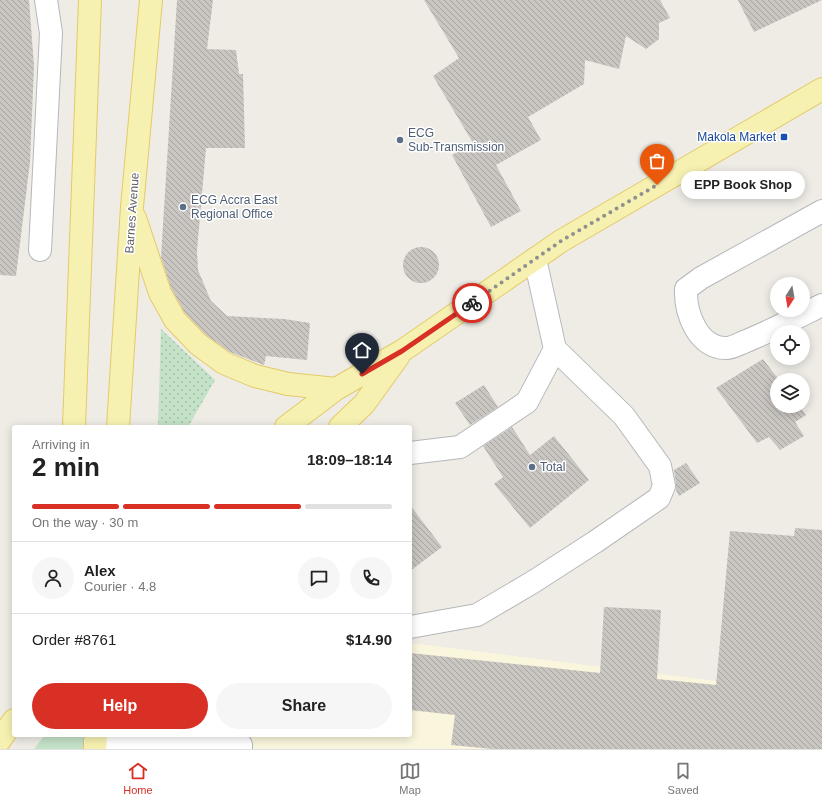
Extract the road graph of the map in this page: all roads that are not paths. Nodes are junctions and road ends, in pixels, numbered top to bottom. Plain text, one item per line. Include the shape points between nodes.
1 (46, 0) edge
2 (90, 0) edge
3 (151, 0) edge
4 (822, 89) edge
5 (132, 207) junction
6 (822, 211) edge
7 (40, 250) dead end
8 (535, 259) junction
9 (822, 305) edge
10 (555, 349) junction
11 (402, 351) junction
12 (336, 389) junction
13 (74, 425) edge
14 (118, 425) edge
15 (289, 425) edge
16 (342, 425) edge
17 (412, 453) edge
18 (412, 627) edge
19 (12, 714) edge
20 (7, 730) edge
21 (95, 742) edge
22 (241, 747) edge

1 - 7 lane via 51,33
2 - 13 main road
3 - 5 main road, Barnes Avenue
4 - 8 main road via 561,241
5 - 12 main road via 160,293 175,320 198,344 224,363 254,376 288,384
5 - 14 main road, Barnes Avenue
6 - 9 lane via 701,278 686,289 685,300 697,332 712,346 727,348 759,336
8 - 10 lane
8 - 11 main road
10 - 17 lane via 527,402 460,447
10 - 18 lane via 624,416 660,466 664,486 659,498 533,582 477,615
11 - 12 main road
11 - 16 main road via 364,404
12 - 15 main road
19 - 20 main road
21 - 22 lane

